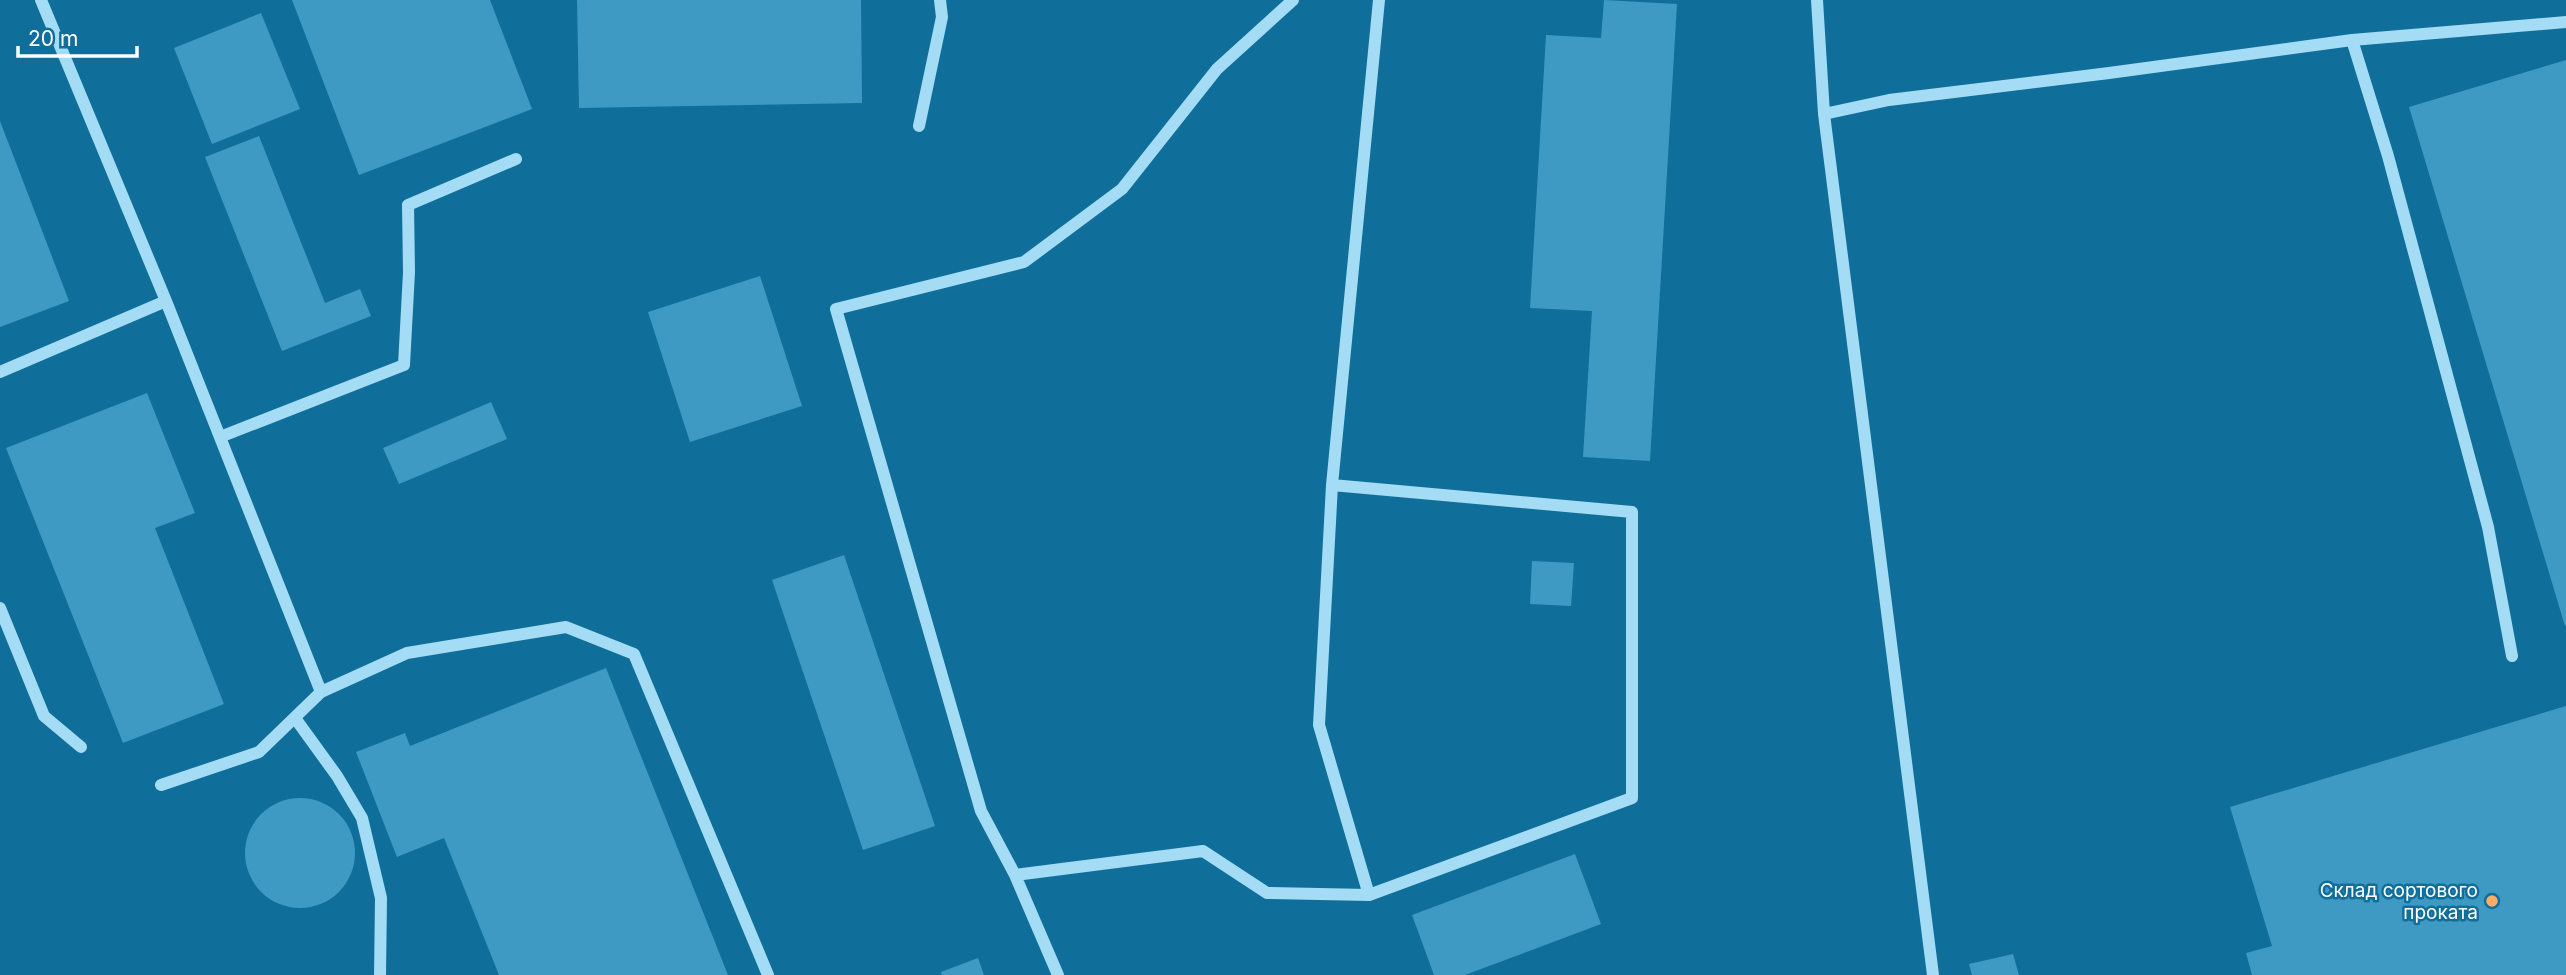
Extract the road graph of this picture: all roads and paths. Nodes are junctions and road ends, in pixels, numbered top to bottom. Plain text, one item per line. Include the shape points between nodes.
1 (41, 0) edge
2 (940, 0) edge
3 (1293, 0) edge
4 (1379, 0) edge
5 (1817, 0) edge
6 (2566, 22) edge
7 (2352, 40) junction
8 (1824, 114) junction
9 (919, 126) dead end
10 (516, 159) dead end
11 (166, 301) junction
12 (0, 372) edge
13 (220, 437) junction
14 (1332, 485) junction
15 (0, 608) edge
16 (2512, 656) dead end
17 (321, 692) junction
18 (295, 718) junction
19 (81, 747) dead end
20 (161, 785) dead end
21 (1015, 875) junction
22 (1368, 895) junction
23 (380, 975) edge
24 (768, 975) edge
25 (1058, 975) edge
26 (1933, 975) edge

1 - 11 lane
2 - 9 lane via 942,17
3 - 21 lane via 1217,69 1122,189 1024,262 836,309 981,811
4 - 14 lane
5 - 8 lane
6 - 7 lane
7 - 8 lane via 1889,100
7 - 16 lane via 2488,527
8 - 26 lane
10 - 13 lane via 408,205 404,365
11 - 12 lane
11 - 13 lane
13 - 17 lane
14 - 22 lane via 1319,725
14 - 22 lane via 1632,512 1632,798
15 - 19 lane via 44,716
17 - 18 lane
17 - 24 lane via 407,653 566,627 634,654
18 - 20 lane via 260,752
18 - 23 lane via 362,818 382,898
21 - 22 lane via 1203,851 1267,893
21 - 25 lane

